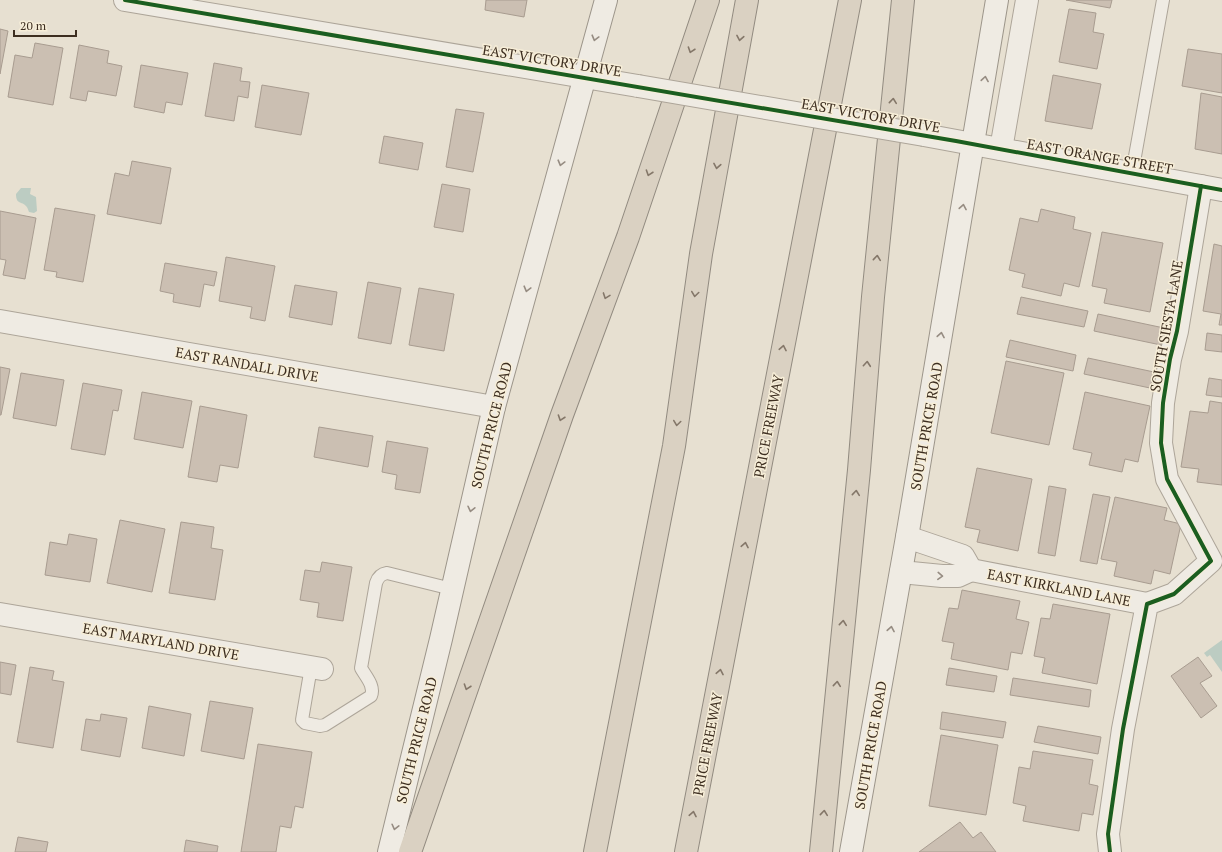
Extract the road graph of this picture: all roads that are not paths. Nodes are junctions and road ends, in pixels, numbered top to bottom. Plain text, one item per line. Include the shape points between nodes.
1 (126, 0) edge
2 (606, 0) edge
3 (708, 0) edge
4 (747, 0) edge
5 (850, 0) edge
6 (903, 0) edge
7 (998, 0) edge
8 (1027, 0) edge
9 (1163, 0) edge
10 (584, 77) junction
11 (974, 144) junction
12 (1001, 149) junction
13 (1132, 173) junction
14 (1212, 188) edge
15 (0, 321) edge
16 (494, 407) junction
17 (907, 537) junction
18 (1217, 568) edge
19 (972, 570) junction
20 (901, 572) junction
21 (452, 589) junction
22 (1147, 604) junction
23 (0, 614) edge
24 (317, 668) joint
25 (389, 852) edge
26 (410, 852) edge
27 (596, 852) edge
28 (686, 852) edge
29 (821, 852) edge
30 (852, 852) edge
31 (1110, 852) edge

1 - 10 street, EAST VICTORY DRIVE
2 -> 10 street, SOUTH PRICE ROAD
3 -> 26 highway via 628,237 562,415
4 -> 27 highway via 701,254 674,446
28 -> 5 highway, PRICE FREEWAY
29 -> 6 highway
11 -> 7 street, SOUTH PRICE ROAD
8 - 12 street
9 - 13 lane
10 - 11 street, EAST VICTORY DRIVE, bridge
10 -> 16 street, SOUTH PRICE ROAD
11 - 12 street, EAST ORANGE STREET
17 -> 11 street, SOUTH PRICE ROAD
12 - 13 street, EAST ORANGE STREET
13 - 14 street, EAST ORANGE STREET
14 - 18 street, SOUTH SIESTA LANE via 1170,359 1163,403 1161,443 1167,479
15 - 16 street, EAST RANDALL DRIVE
16 -> 21 street, SOUTH PRICE ROAD
17 - 19 street, EAST KIRKLAND LANE via 963,556
17 - 20 street, SOUTH PRICE ROAD
18 - 22 street, SOUTH SIESTA LANE via 1174,594
20 -> 19 street, EAST KIRKLAND LANE via 958,576
19 - 22 street, EAST KIRKLAND LANE
30 -> 20 street, SOUTH PRICE ROAD
21 - 24 lane via 387,573 378,578 361,668 373,691 371,696 320,726 302,720
21 -> 25 street, SOUTH PRICE ROAD
22 - 31 street via 1123,730 1108,834
23 - 24 street, EAST MARYLAND DRIVE

